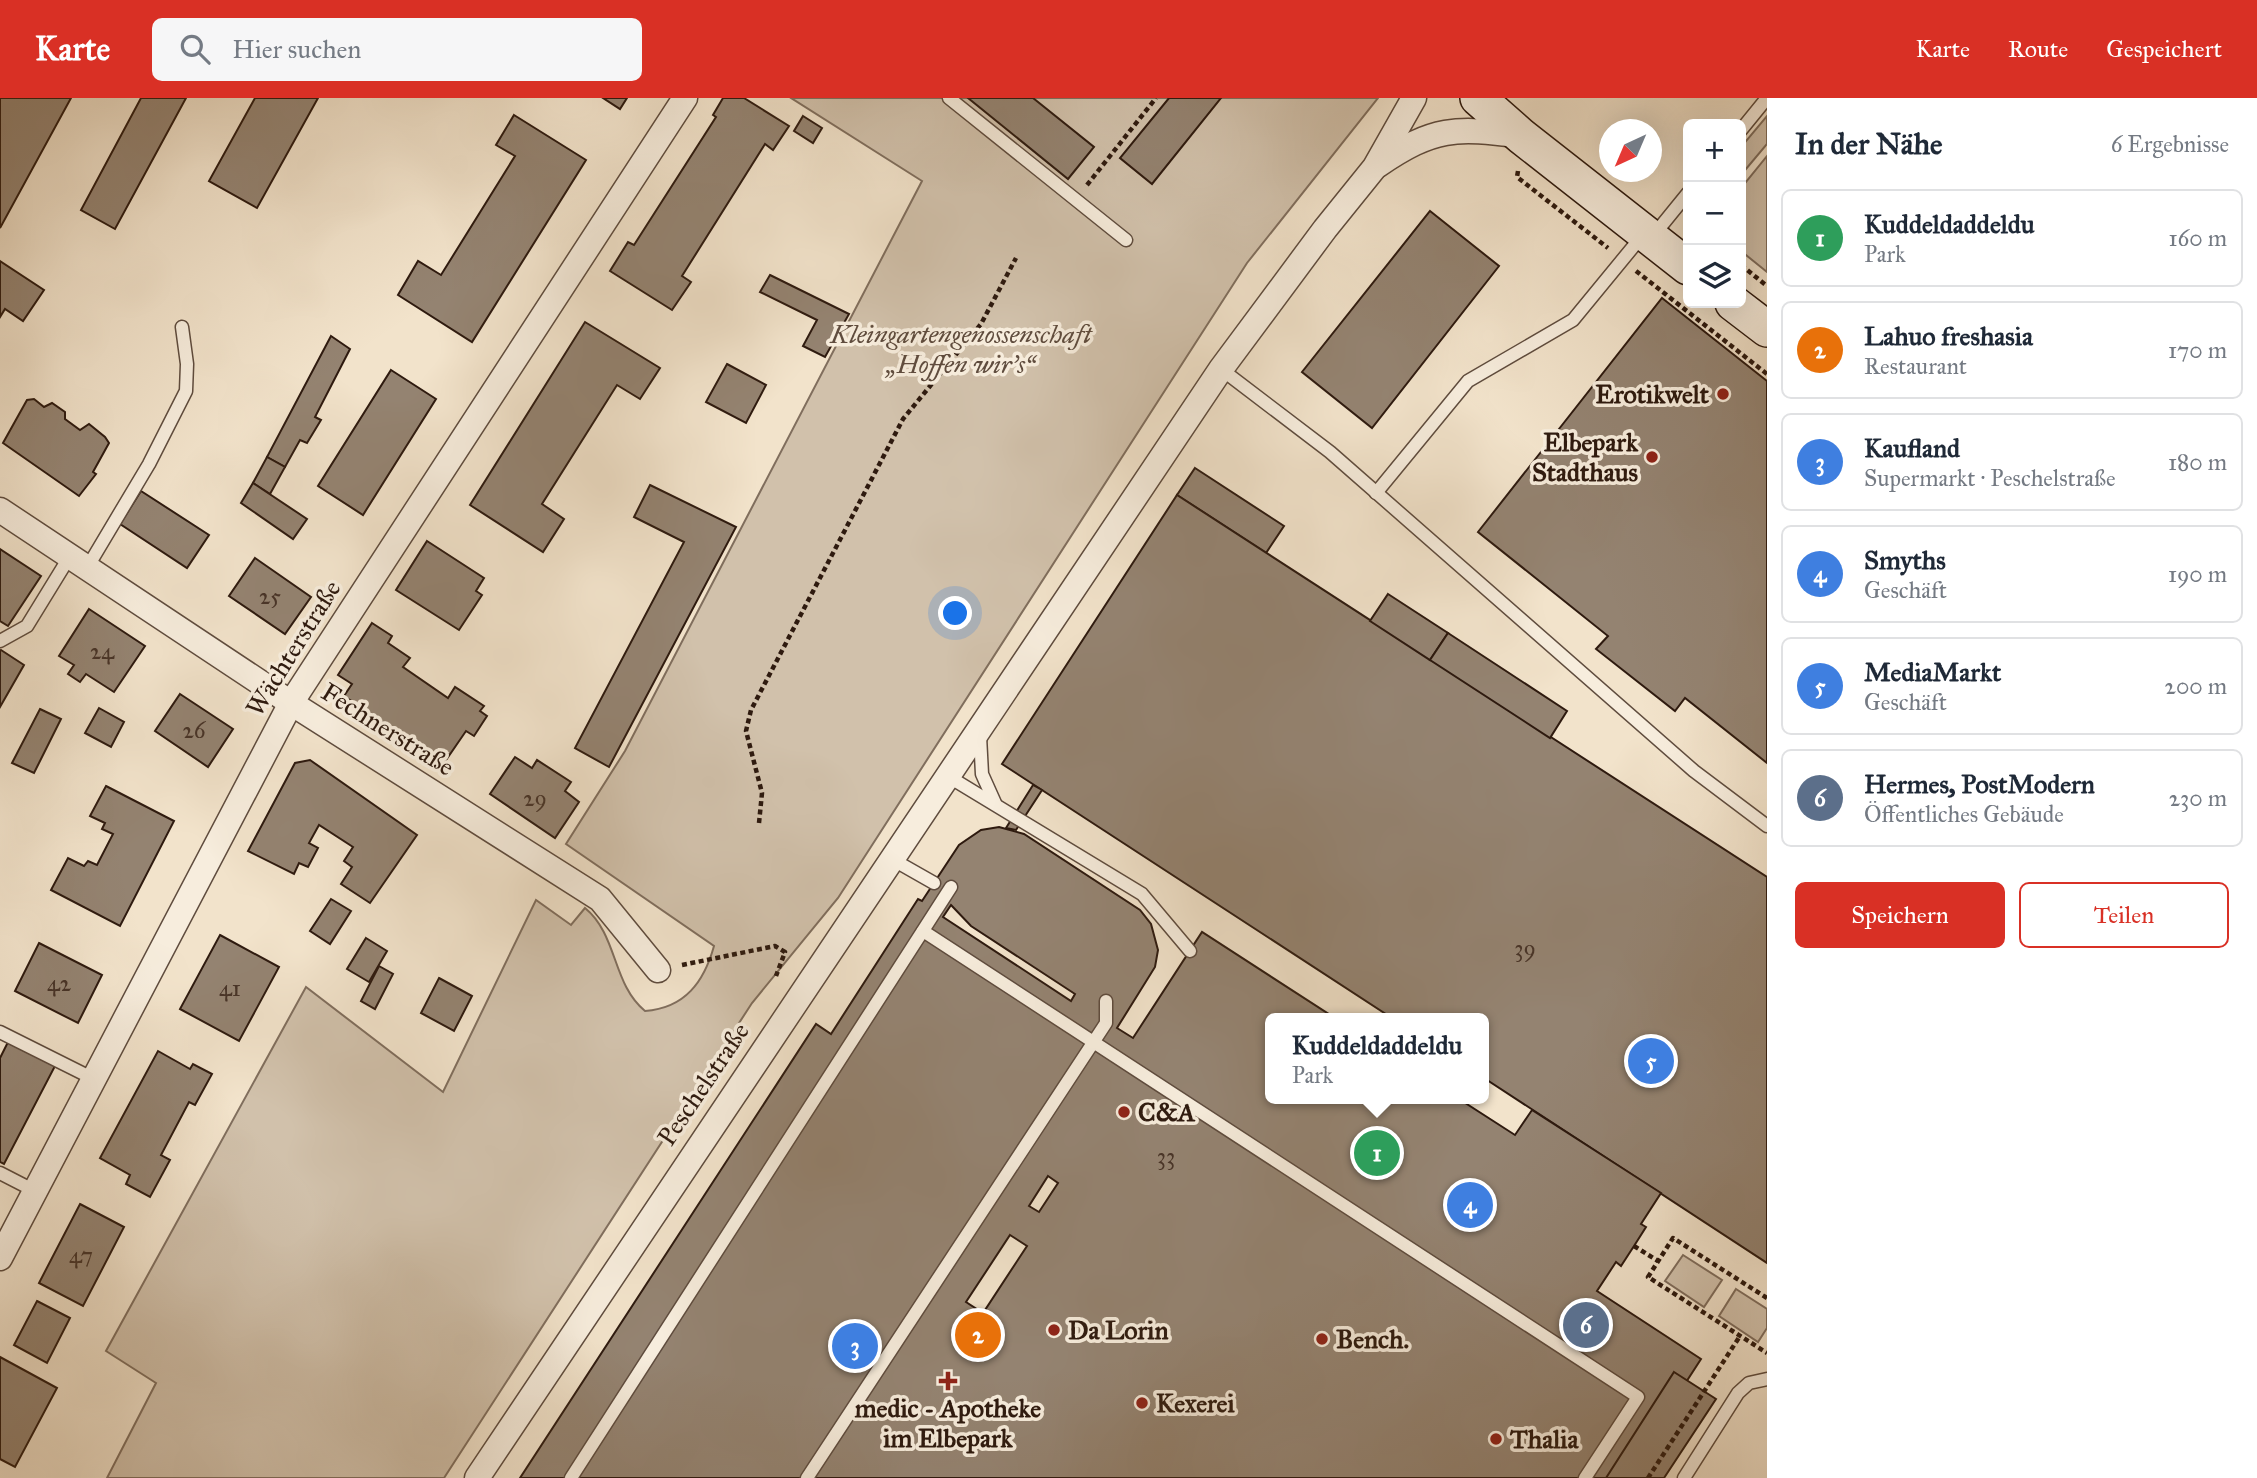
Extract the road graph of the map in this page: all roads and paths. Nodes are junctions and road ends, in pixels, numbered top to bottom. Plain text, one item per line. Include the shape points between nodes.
1 (685, 98) edge
2 (949, 98) edge
3 (1157, 98) edge
4 (1414, 98) edge
5 (1478, 98) edge
6 (1767, 98) edge
7 (1746, 124) edge
8 (1521, 136) junction
9 (1375, 167) junction
10 (1076, 198) junction
11 (1683, 198) edge
12 (1648, 235) junction
13 (1126, 240) dead end
14 (1016, 258) dead end
15 (1683, 263) edge
16 (1746, 269) edge
17 (1767, 286) edge
18 (1740, 308) edge
19 (182, 327) dead end
20 (1767, 329) edge
21 (1221, 369) junction
22 (1376, 493) junction
23 (0, 510) edge
24 (79, 562) junction
25 (0, 641) edge
26 (291, 703) junction
27 (980, 725) junction
28 (946, 775) junction
29 (995, 803) junction
30 (759, 823) dead end
31 (1767, 826) edge
32 (890, 858) junction
33 (934, 883) dead end
34 (951, 887) dead end
35 (923, 931) junction
36 (1190, 951) dead end
37 (658, 970) joint
38 (776, 976) dead end
39 (1106, 1001) dead end
40 (0, 1032) edge
41 (1092, 1044) junction
42 (94, 1079) junction
43 (0, 1173) edge
44 (35, 1191) junction
45 (1634, 1246) dead end
46 (0, 1258) edge
47 (1658, 1261) junction
48 (1767, 1298) edge
49 (1740, 1336) junction
50 (1767, 1353) edge
51 (1767, 1379) edge
52 (477, 1478) edge
53 (571, 1478) edge
54 (807, 1478) edge
55 (1585, 1478) edge
56 (1648, 1478) edge
57 (1684, 1478) edge

1 - 26 street, Wächterstraße
2 - 10 lane
3 - 10 path
4 - 9 street
5 - 8 main road
6 - 7 lane
8 - 9 street via 1476,130 1432,134
8 - 12 main road
9 - 21 street, Peschelstraße
10 - 13 lane
11 - 12 lane
12 - 15 main road
12 - 22 lane via 1573,320 1468,381
14 - 30 path via 981,324 903,419 751,710 746,731 762,793
16 - 17 path
18 - 20 main road
19 - 24 lane via 186,391 149,464
21 - 22 lane
21 - 27 street, Peschelstraße
22 - 31 lane via 1694,771
23 - 24 street, Fechnerstraße
24 - 25 lane via 27,626
24 - 26 street, Fechnerstraße
26 - 37 street, Fechnerstraße via 600,899
26 - 42 street, Wächterstraße
27 - 28 street, Peschelstraße
27 - 29 lane via 982,774
28 - 29 lane
28 - 32 street, Peschelstraße
29 - 36 lane via 1142,894
32 - 33 lane
32 - 52 street, Peschelstraße
34 - 35 lane
35 - 41 lane
35 - 53 lane
37 - 38 path via 775,946 785,952
39 - 41 lane via 1105,1023
40 - 42 lane
41 - 54 lane
41 - 55 lane via 1638,1397
42 - 44 street, Wächterstraße
43 - 44 lane
44 - 46 street, Wächterstraße
45 - 47 path
47 - 48 path via 1673,1238
47 - 49 path via 1648,1277
49 - 50 path
49 - 56 path
51 - 57 lane via 1749,1383 1738,1394

